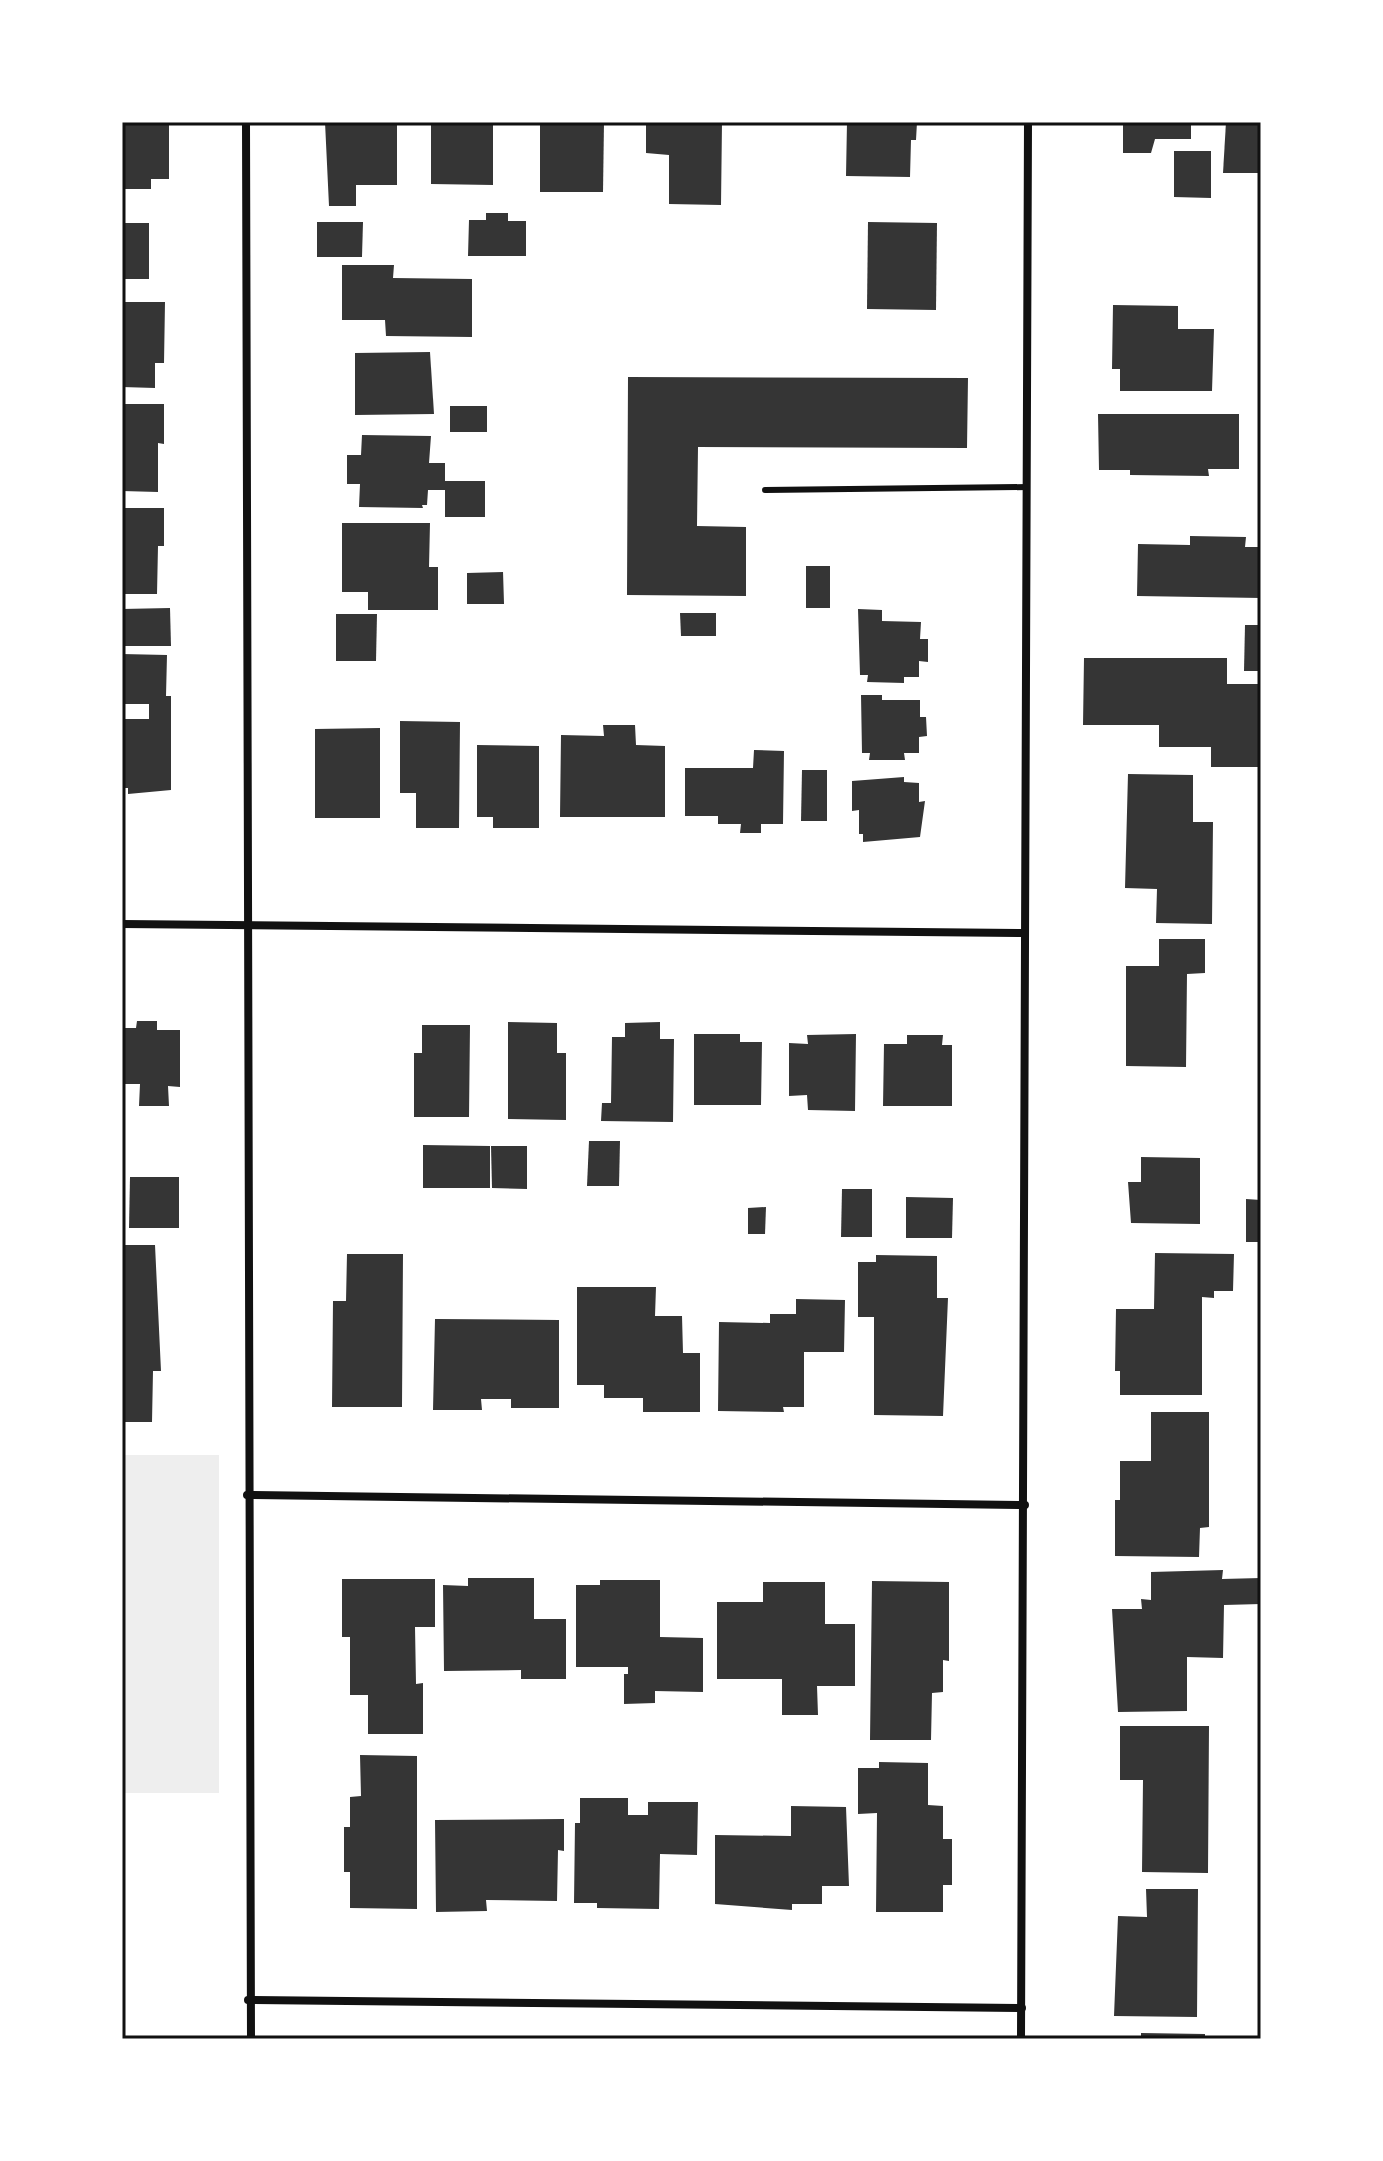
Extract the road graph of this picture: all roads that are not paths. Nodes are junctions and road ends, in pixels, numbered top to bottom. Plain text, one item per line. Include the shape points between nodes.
1 (246, 122) edge
2 (1028, 122) edge
3 (1027, 487) junction
4 (765, 490) dead end
5 (122, 924) edge
6 (246, 925) junction
7 (1025, 933) junction
8 (247, 1495) junction
9 (1025, 1505) junction
10 (248, 2000) junction
11 (1022, 2008) junction
12 (251, 2039) edge
13 (1021, 2039) edge

1 - 6 street
2 - 3 street
3 - 4 lane
3 - 7 street
5 - 6 street
6 - 7 street
6 - 8 street
7 - 9 street
8 - 9 street
8 - 10 street
9 - 11 street
10 - 11 street
10 - 12 street
11 - 13 street

